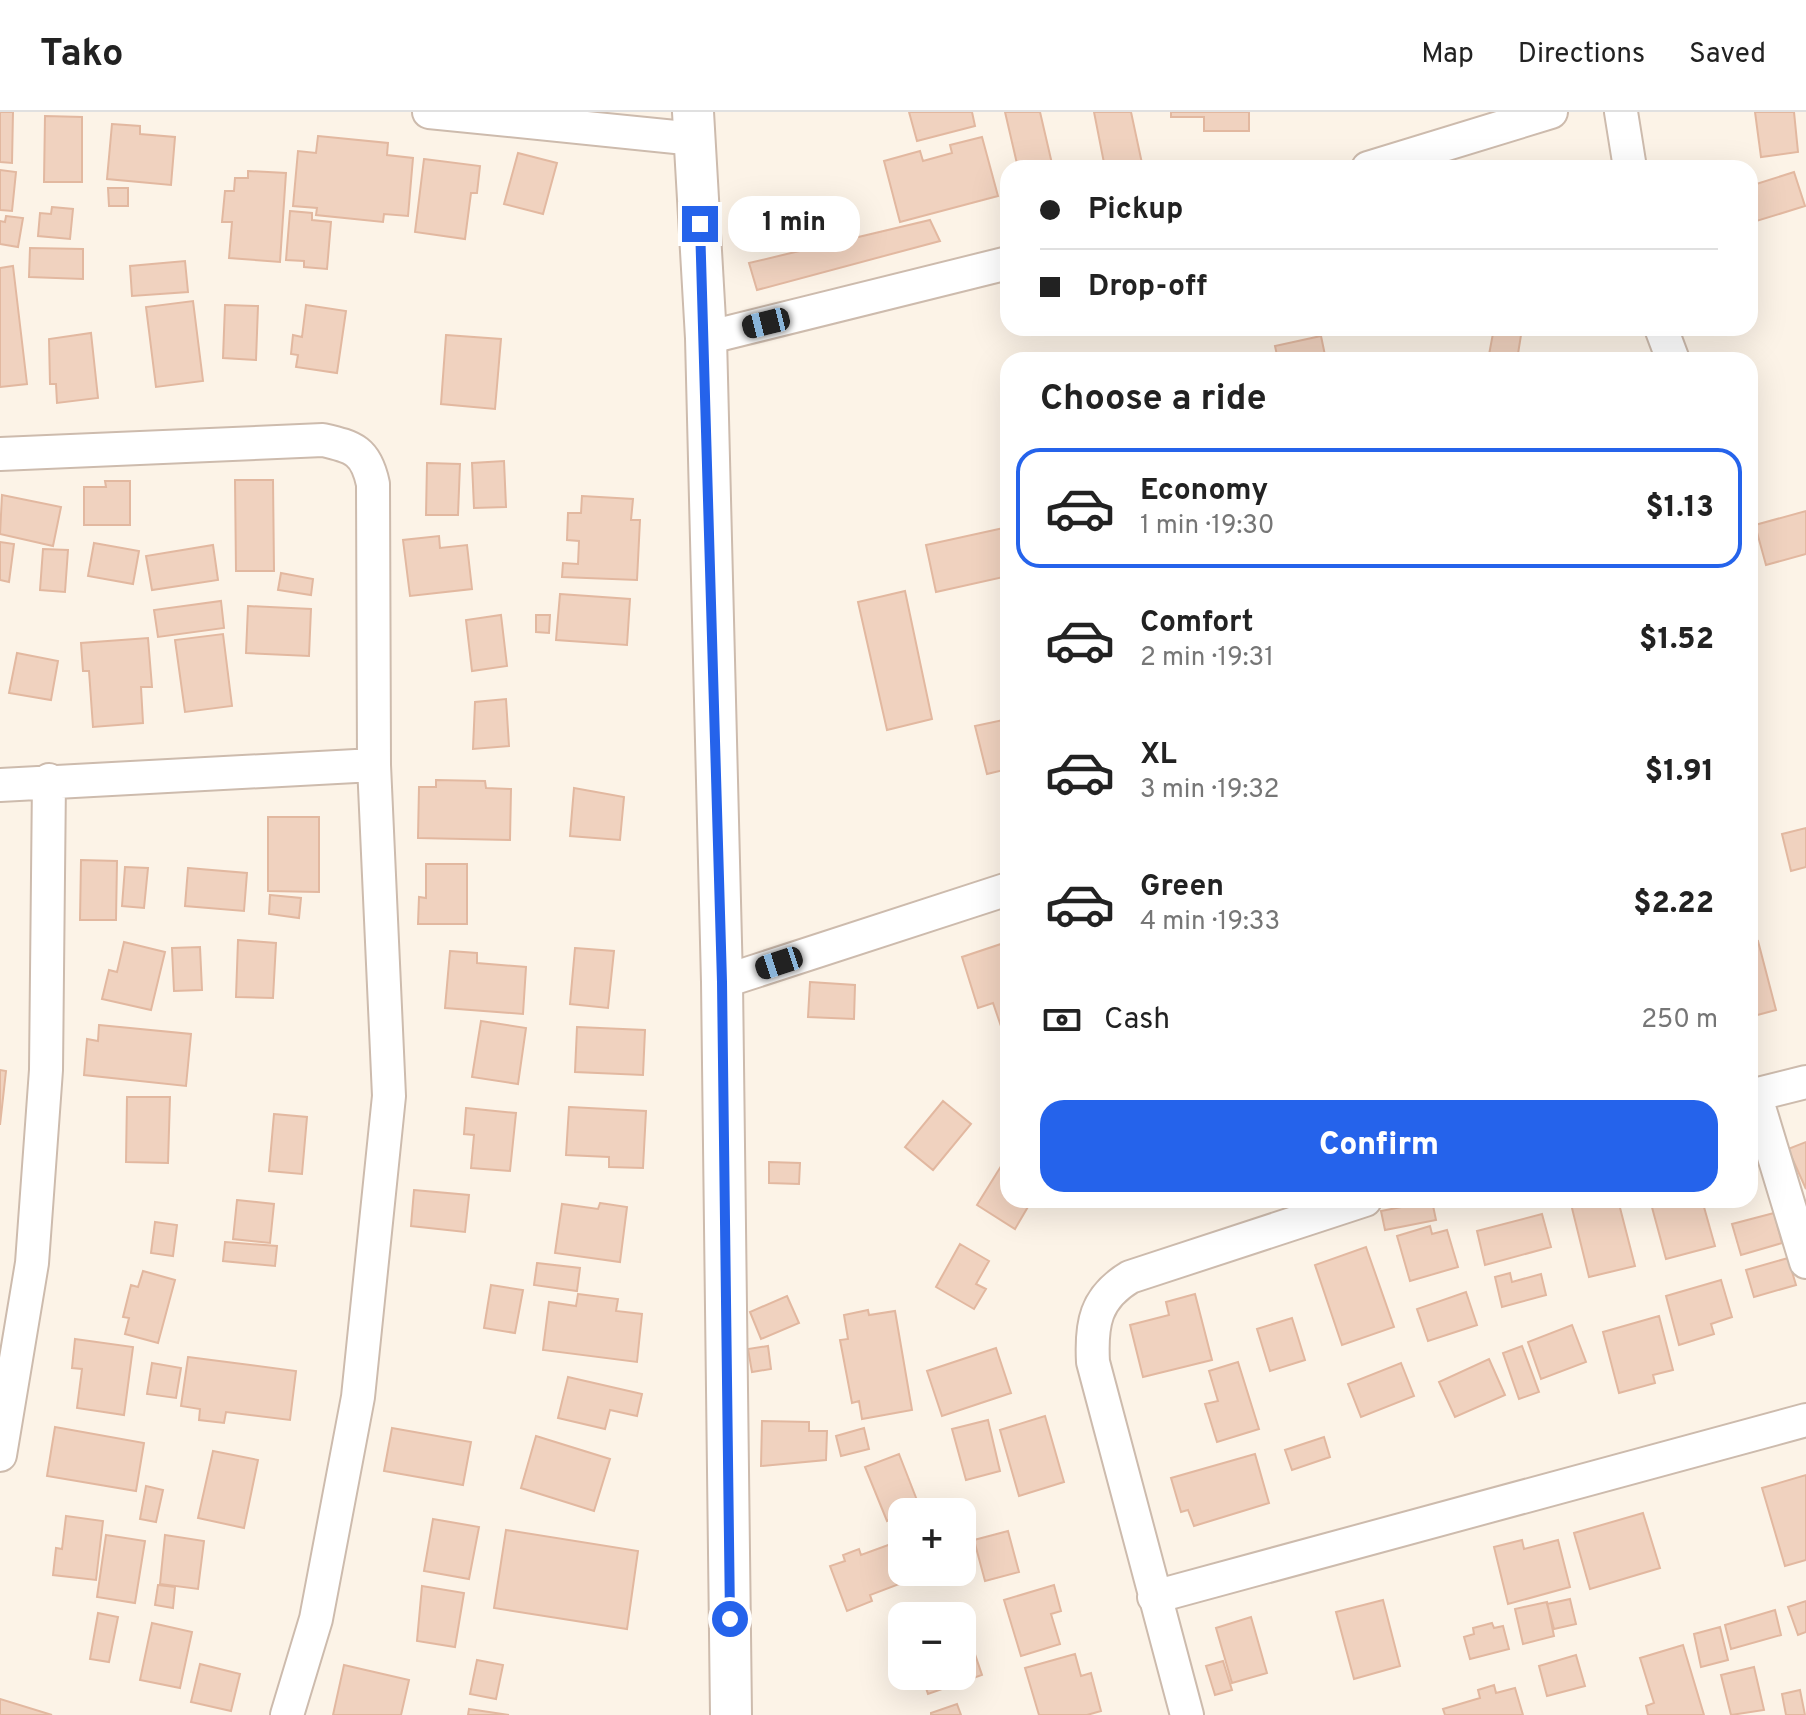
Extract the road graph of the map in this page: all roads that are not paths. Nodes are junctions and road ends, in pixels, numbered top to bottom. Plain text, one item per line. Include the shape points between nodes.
1 (429, 112) edge
2 (1551, 112) edge
3 (1621, 112) edge
4 (694, 125) edge
5 (1394, 160) edge
6 (1629, 160) edge
7 (1000, 265) edge
8 (706, 338) junction
9 (0, 454) edge
10 (374, 765) junction
11 (49, 780) junction
12 (0, 785) edge
13 (1000, 892) edge
14 (722, 982) junction
15 (1806, 1082) edge
16 (1758, 1094) edge
17 (1758, 1111) edge
18 (1341, 1208) edge
19 (1806, 1262) edge
20 (1806, 1420) edge
21 (0, 1455) edge
22 (1154, 1597) junction
23 (287, 1715) edge
24 (731, 1715) edge
25 (1187, 1715) edge

1 - 4 street
2 - 5 street
3 - 6 street
4 - 8 street
7 - 8 street
8 - 14 street
9 - 10 street via 323,440 351,446 369,463 373,484
10 - 11 street
10 - 23 street via 389,1096 358,1397 316,1619
11 - 12 street
11 - 21 street via 46,1070 32,1263
13 - 14 street
14 - 24 street
15 - 16 street
17 - 19 street
18 - 22 street via 1130,1277 1111,1289 1097,1308 1091,1333 1093,1362
20 - 22 street
22 - 25 street

